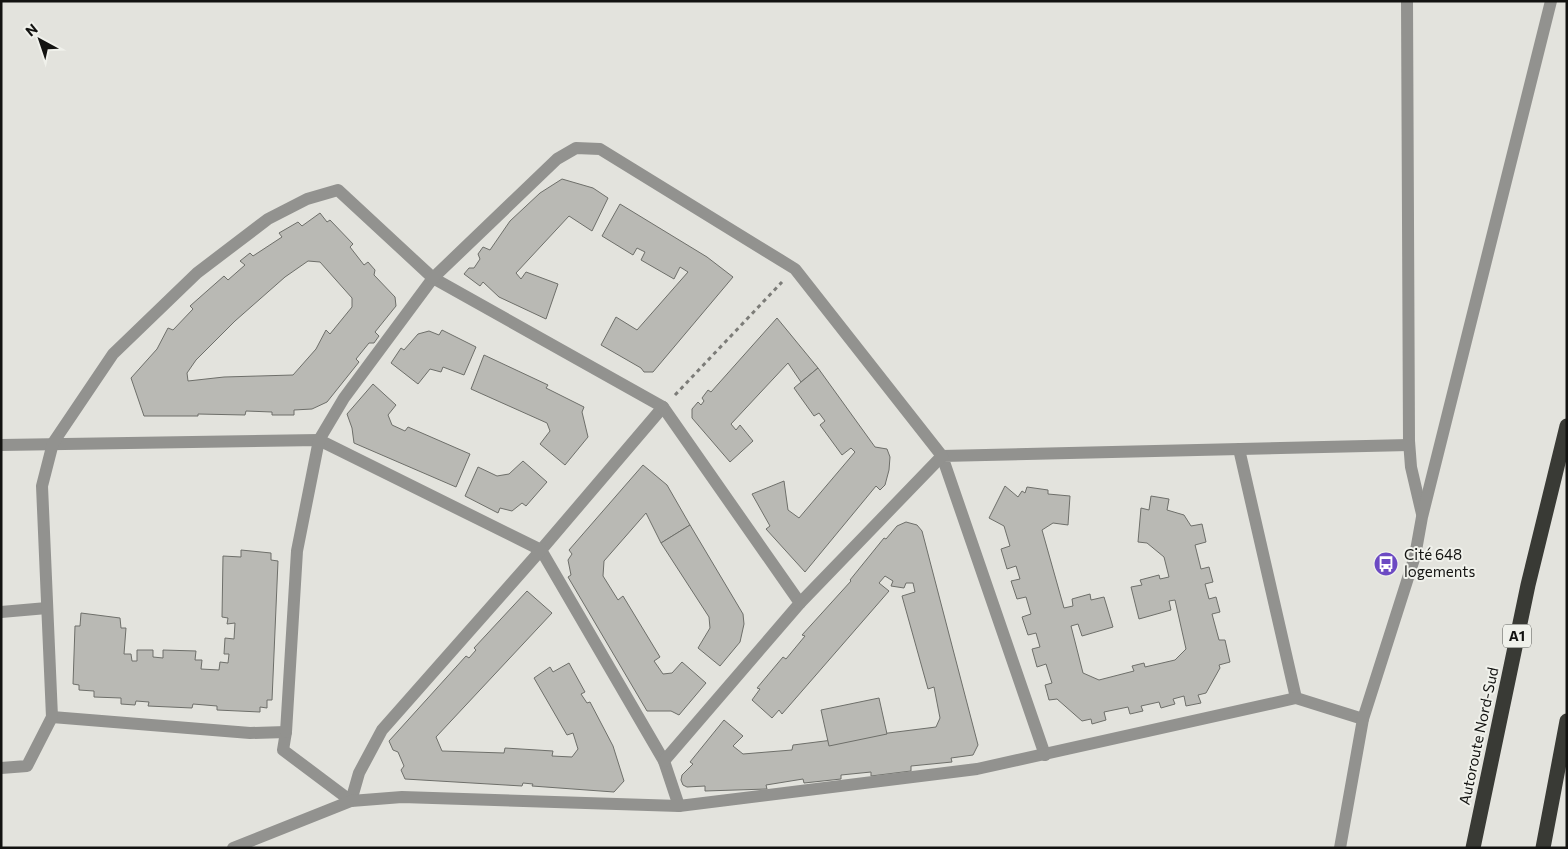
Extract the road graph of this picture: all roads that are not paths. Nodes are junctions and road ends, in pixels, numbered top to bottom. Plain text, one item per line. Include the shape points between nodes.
1 (1408, 1) edge
2 (1551, 1) edge
3 (433, 278) junction
4 (663, 407) junction
5 (1567, 426) edge
6 (319, 440) junction
7 (53, 443) junction
8 (1, 445) edge
9 (1409, 445) junction
10 (1239, 449) junction
11 (942, 456) junction
12 (1422, 517) junction
13 (541, 550) junction
14 (800, 603) junction
15 (47, 608) junction
16 (1, 612) edge
17 (1296, 698) junction
18 (52, 717) junction
19 (1364, 719) junction
20 (1567, 721) edge
21 (286, 732) junction
22 (1045, 754) junction
23 (664, 761) junction
24 (1, 768) edge
25 (351, 801) junction
26 (679, 806) junction
27 (233, 848) edge
28 (1340, 848) edge
29 (1473, 848) edge
30 (1543, 848) edge

1 - 9 street
2 - 12 street
3 - 4 street
3 - 6 street via 344,398
3 - 7 street via 338,190 307,199 268,219 197,272 113,354
3 - 11 street via 557,159 576,148 600,149 795,269
4 - 13 street
4 - 14 street
5 - 29 highway, Autoroute Nord-Sud / A1 via 1528,585
6 - 7 street
6 - 13 street
6 - 21 street via 297,551
7 - 8 street
7 - 15 street via 42,486
9 - 10 street
9 - 12 street
10 - 11 street
10 - 17 street
11 - 14 street
11 - 22 street
12 - 19 street via 1415,556
13 - 23 street
13 - 25 street via 382,730 359,772
14 - 23 street
15 - 16 street
15 - 18 street
17 - 19 street
17 - 22 street
18 - 21 street via 250,733
18 - 24 street via 27,766
19 - 28 street
20 - 30 highway
21 - 25 street via 283,750
22 - 26 street via 977,769
23 - 26 street
25 - 26 street via 412,798
25 - 27 street

